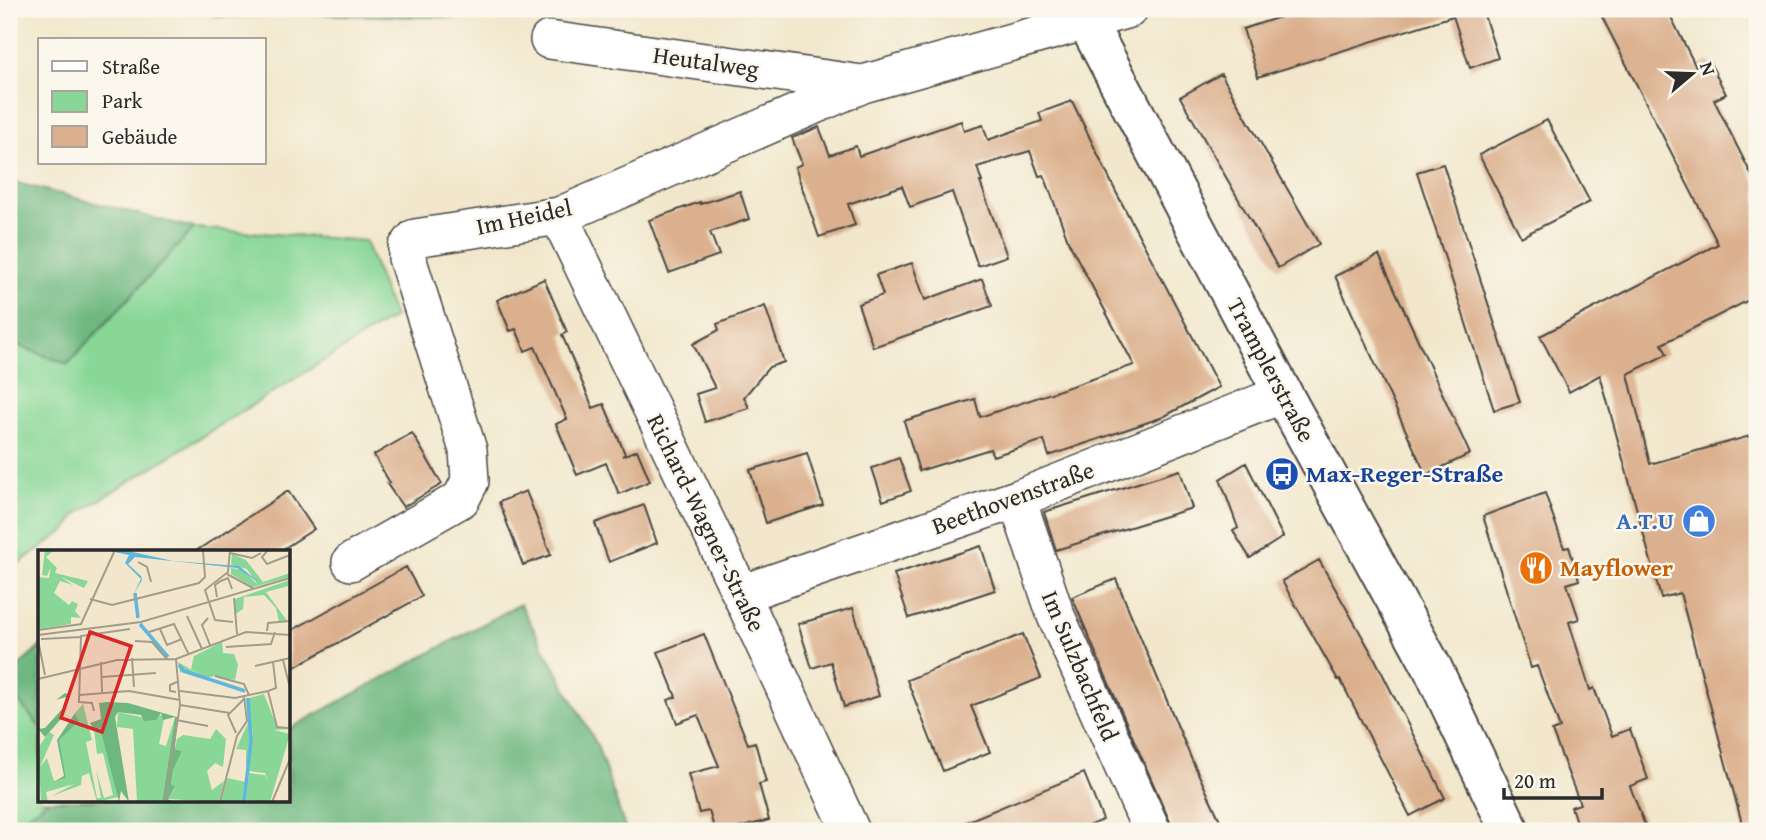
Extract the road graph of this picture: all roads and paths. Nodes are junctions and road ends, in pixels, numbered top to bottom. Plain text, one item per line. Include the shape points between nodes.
1 (1129, 9) edge
2 (1084, 15) edge
3 (549, 40) dead end
4 (863, 84) junction
5 (559, 216) junction
6 (1283, 394) junction
7 (1017, 499) junction
8 (351, 562) dead end
9 (741, 594) junction
10 (851, 831) edge
11 (1152, 831) edge
12 (1510, 831) edge

1 - 2 street
2 - 4 street, Im Heidel
2 - 6 street, Tramplerstraße
3 - 4 street, Heutalweg
4 - 5 street, Im Heidel
5 - 8 street, Im Heidel via 415,238 407,248 468,450 470,481 461,499
5 - 9 street, Richard-Wagner-Straße
6 - 7 street, Beethovenstraße
6 - 12 street, Tramplerstraße via 1432,667
7 - 9 street, Beethovenstraße
7 - 11 street, Im Sulzbachfeld via 1056,615
9 - 10 street, Richard-Wagner-Straße

